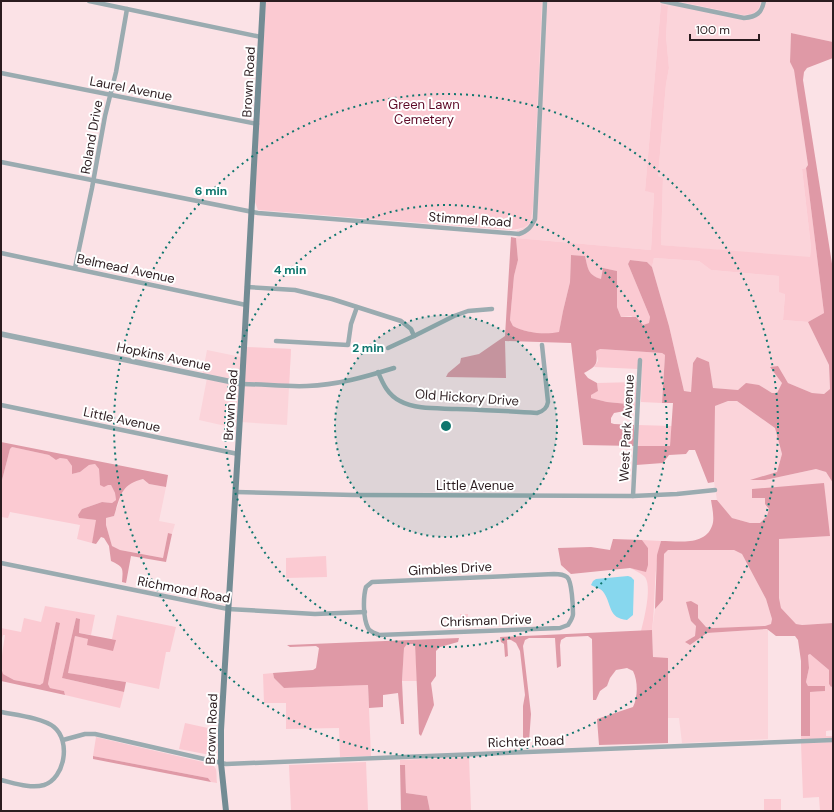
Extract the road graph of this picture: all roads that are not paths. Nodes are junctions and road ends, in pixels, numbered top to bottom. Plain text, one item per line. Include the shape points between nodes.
1 (89, 1) edge
2 (263, 1) edge
3 (545, 1) edge
4 (662, 1) edge
5 (764, 1) edge
6 (127, 9) junction
7 (261, 37) junction
8 (1, 73) edge
9 (110, 96) junction
10 (256, 124) junction
11 (1, 162) edge
12 (94, 180) junction
13 (252, 212) junction
14 (1, 253) edge
15 (75, 268) junction
16 (247, 287) junction
17 (246, 305) junction
18 (357, 307) junction
19 (492, 309) dead end
20 (1, 334) edge
21 (414, 336) junction
22 (276, 341) dead end
23 (542, 345) dead end
24 (388, 348) dead end
25 (640, 360) dead end
26 (394, 368) dead end
27 (378, 372) junction
28 (242, 384) junction
29 (1, 405) edge
30 (238, 454) junction
31 (715, 490) dead end
32 (236, 492) junction
33 (633, 496) junction
34 (1, 563) edge
35 (563, 575) joint
36 (228, 609) junction
37 (365, 612) junction
38 (1, 712) edge
39 (63, 740) junction
40 (833, 740) edge
41 (221, 763) junction
42 (1, 780) edge
43 (226, 811) edge

1 - 6 street
2 - 7 main road, Brown Road
3 - 13 street, Stimmel Road via 535,219 526,231 519,234
4 - 5 street via 752,18 763,8
6 - 7 street
6 - 9 street, Roland Drive
7 - 10 main road, Brown Road
8 - 9 street, Laurel Avenue
9 - 10 street, Laurel Avenue
9 - 12 street, Roland Drive
10 - 13 main road, Brown Road
11 - 12 street, Stimmel Road
12 - 13 street, Stimmel Road
12 - 15 street, Roland Drive
13 - 16 main road, Brown Road
14 - 15 street, Belmead Avenue
15 - 17 street, Belmead Avenue
16 - 17 main road, Brown Road
16 - 18 street via 295,290
17 - 28 main road, Brown Road
18 - 21 street via 401,321 411,329
18 - 22 street via 351,324 348,346
19 - 21 street via 468,311
20 - 28 street, Hopkins Avenue
21 - 24 street
23 - 27 street, Old Hickory Drive via 548,402 542,412 408,405 391,395
25 - 33 street, West Park Avenue
26 - 27 street, Hopkins Avenue
27 - 28 street, Hopkins Avenue via 348,381 306,386
28 - 30 main road, Brown Road
29 - 30 street, Little Avenue
30 - 32 main road, Brown Road
31 - 33 street, Little Avenue
32 - 33 street, Little Avenue via 368,496
32 - 36 main road, Brown Road
34 - 36 street, Richmond Road
35 - 37 street, Gimbles Drive via 372,582 366,586
35 - 37 street, Chrisman Drive via 570,580 573,615 568,625 560,628 379,635 368,628
36 - 37 street, Richmond Road via 315,614
36 - 41 main road, Brown Road
38 - 39 street via 54,726
39 - 41 street, Richter Road via 95,734
39 - 42 street via 61,766 50,782 30,786
40 - 41 street, Richter Road
41 - 43 main road, Brown Road

